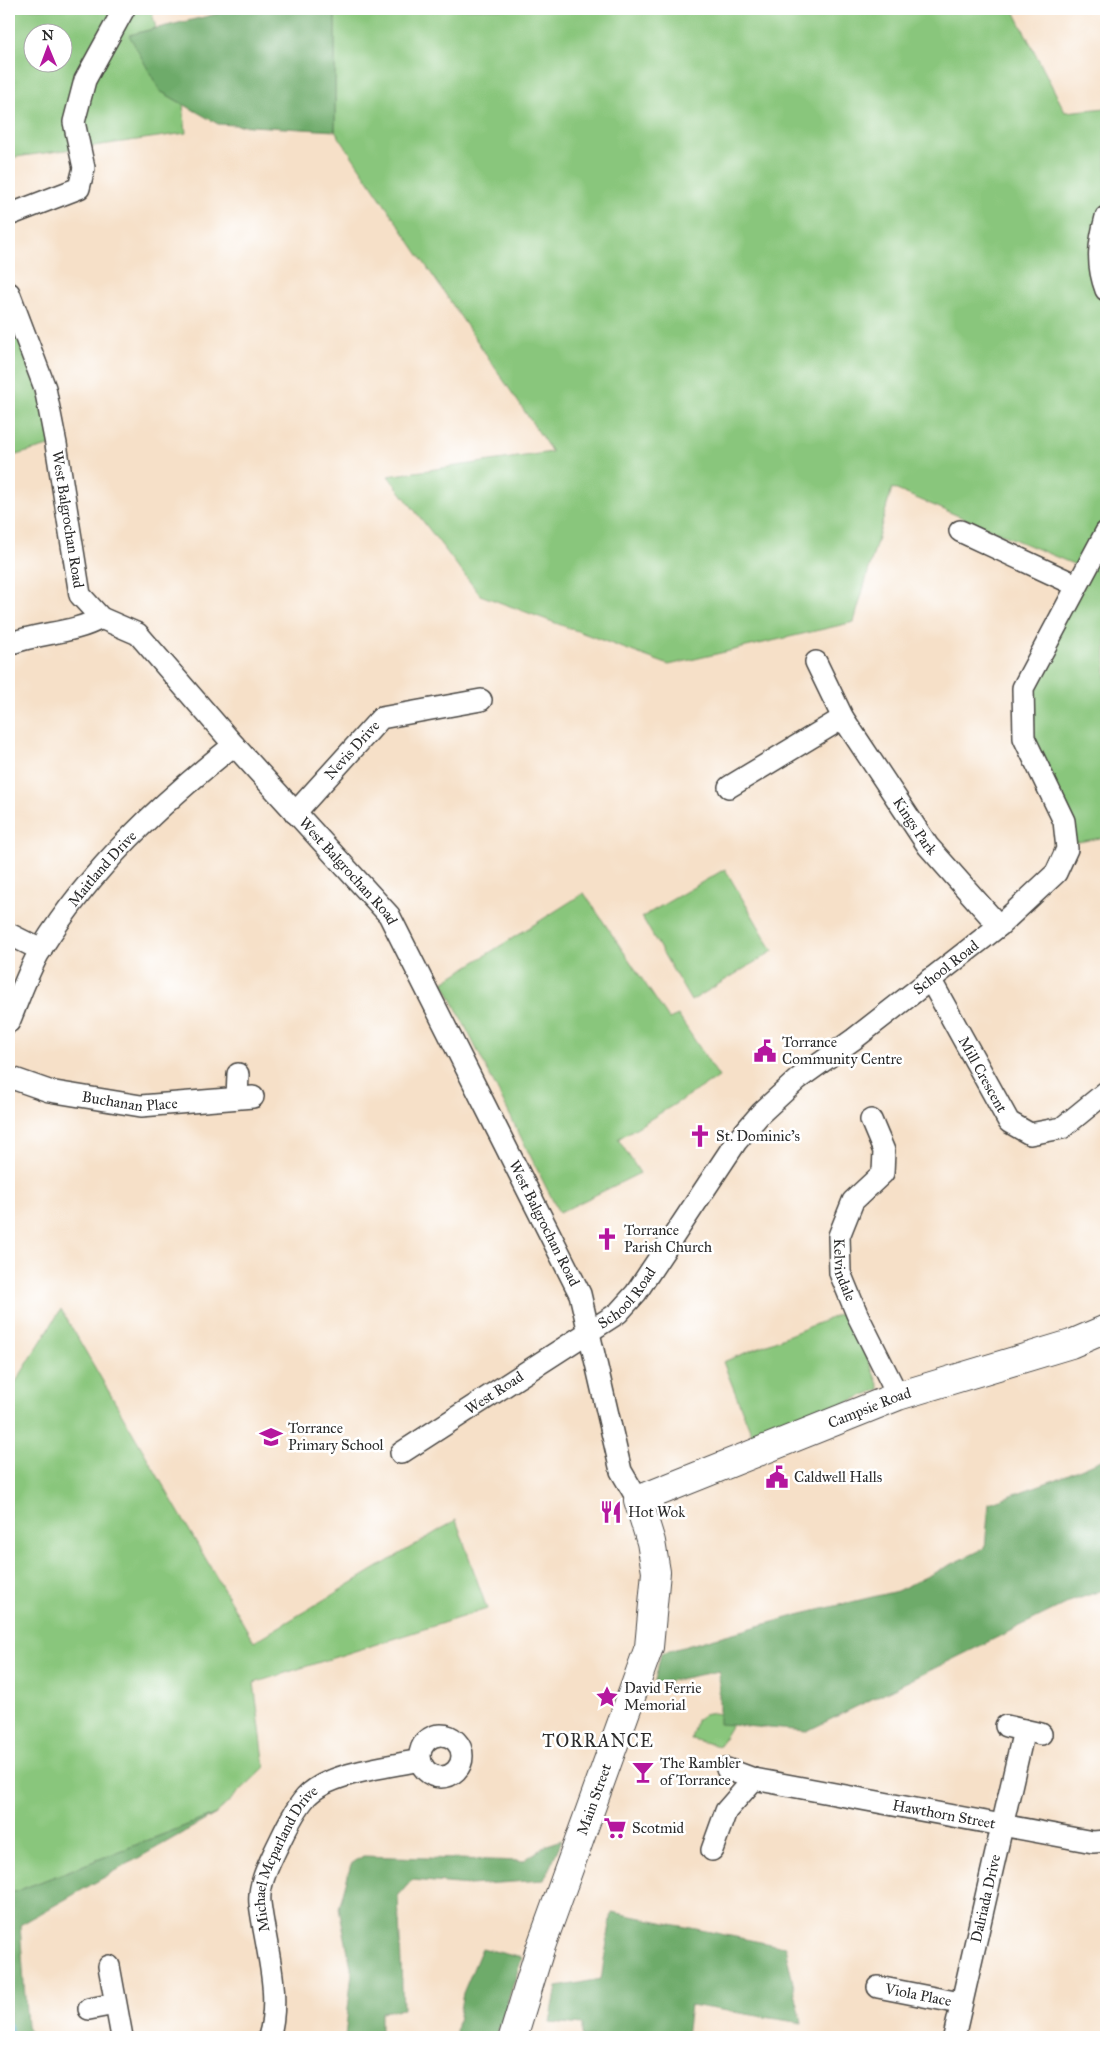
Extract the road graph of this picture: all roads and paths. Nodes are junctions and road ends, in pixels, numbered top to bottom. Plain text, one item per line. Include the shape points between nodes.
1 (124, 9) edge
2 (9, 214) edge
3 (1106, 217) edge
4 (1106, 290) edge
5 (9, 293) edge
6 (960, 531) dead end
7 (1106, 532) edge
8 (1076, 585) junction
9 (101, 618) junction
10 (9, 644) edge
11 (816, 662) dead end
12 (481, 700) dead end
13 (843, 718) junction
14 (234, 745) junction
15 (729, 787) dead end
16 (296, 813) junction
17 (999, 926) junction
18 (9, 934) edge
19 (41, 950) junction
20 (930, 979) junction
21 (9, 1022) edge
22 (238, 1074) dead end
23 (9, 1077) edge
24 (1106, 1092) edge
25 (871, 1120) dead end
26 (1106, 1329) edge
27 (588, 1334) junction
28 (898, 1396) junction
29 (401, 1453) dead end
30 (638, 1500) junction
31 (1023, 1730) dead end
32 (420, 1760) dead end
33 (727, 1769) dead end
34 (754, 1779) junction
35 (1001, 1826) junction
36 (1106, 1841) edge
37 (712, 1850) dead end
38 (109, 1966) dead end
39 (878, 1987) dead end
40 (960, 2003) junction
41 (115, 2004) junction
42 (89, 2009) dead end
43 (122, 2037) edge
44 (269, 2037) edge
45 (513, 2037) edge
46 (954, 2037) edge

1 - 2 street via 85,80 74,122 84,168 79,188
3 - 4 street via 1099,241 1098,264
5 - 9 street, West Balgrochan Road via 44,388 80,595
6 - 8 street
7 - 8 street, School Road
8 - 17 street, School Road via 1023,688 1024,738 1064,821 1067,849 1056,873
9 - 10 street via 86,627 42,634
9 - 14 street, West Balgrochan Road via 138,634
11 - 13 street, Kings Park
12 - 16 street, Nevis Drive via 381,718
13 - 15 street
13 - 17 street, Kings Park via 928,846
14 - 16 street, West Balgrochan Road
14 - 19 street, Maitland Drive via 174,793 102,865
16 - 27 street, West Balgrochan Road via 389,915 580,1294
17 - 20 street, School Road
18 - 19 street
19 - 21 street, Maitland Drive
20 - 24 street, Mill Crescent via 1009,1122 1030,1134 1062,1128
20 - 27 street, School Road via 798,1079 761,1113 736,1142 636,1293 618,1313
22 - 23 street, Buchanan Place via 245,1098 141,1106 49,1091
25 - 28 street, Kelvindale via 884,1151 884,1173 852,1201 839,1236 840,1273
26 - 28 main road, Campsie Road via 1071,1344
27 - 29 street, West Road
27 - 30 street, West Balgrochan Road via 621,1472
28 - 30 main road, Campsie Road
30 - 45 main road, Main Street via 656,1572 649,1647 540,1949
31 - 35 street, Dalriada Drive
32 - 44 street, Michael Mcparland Drive via 322,1784 295,1812 266,1869 259,1900 274,1994 274,2020
33 - 34 street, Hawthorn Street
34 - 35 street, Hawthorn Street
34 - 37 street via 726,1811
35 - 36 street, Hawthorn Street via 1093,1842
35 - 40 street, Dalriada Drive
38 - 41 street
39 - 40 street, Viola Place
40 - 46 street, Dalriada Drive
41 - 42 street
41 - 43 street

